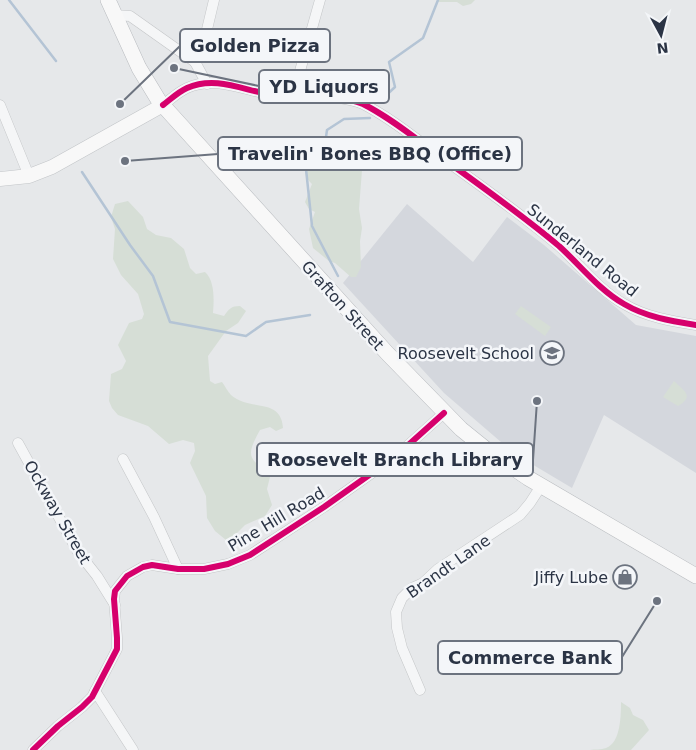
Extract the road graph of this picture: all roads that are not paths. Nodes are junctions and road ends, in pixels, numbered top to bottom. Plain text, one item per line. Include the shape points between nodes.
1 (108, 0) edge
2 (214, 0) edge
3 (320, 0) edge
4 (114, 15) junction
5 (195, 62) junction
6 (207, 84) junction
7 (290, 97) junction
8 (162, 105) junction
9 (0, 106) edge
10 (2, 116) edge
11 (29, 176) junction
12 (0, 179) edge
13 (696, 325) edge
14 (444, 413) junction
15 (18, 443) dead end
16 (123, 459) dead end
17 (541, 486) junction
18 (178, 569) junction
19 (696, 576) edge
20 (115, 605) junction
21 (420, 690) dead end
22 (95, 691) junction
23 (32, 750) edge
24 (133, 750) edge

1 - 4 highway, Grafton Street
2 - 5 street via 204,42
3 - 7 street
4 - 5 street via 130,16
4 - 8 highway, Grafton Street via 139,68
5 - 6 street
6 - 7 street, Sunderland Road
6 - 8 street, Sunderland Road via 189,88
7 - 13 street, Sunderland Road via 335,98 367,107 412,135 534,225 624,304 655,318
8 - 11 main road, Sunderland Road via 52,167
8 - 14 highway, Grafton Street
9 - 10 street
10 - 11 street
11 - 12 main road, Sunderland Road
14 - 17 highway, Grafton Street via 487,450
14 - 18 street, Pine Hill Road via 396,456 250,555 216,567
15 - 20 street, Ockway Street via 78,552
16 - 18 street
17 - 19 highway, Grafton Street
17 - 21 street, Brandt Lane via 520,515 438,569 402,598 396,612 398,628 402,648
18 - 20 street, Pine Hill Road via 152,564 135,571 115,591
20 - 22 street, Pine Hill Road via 116,649
22 - 23 street, Pine Hill Road via 82,707
22 - 24 street

